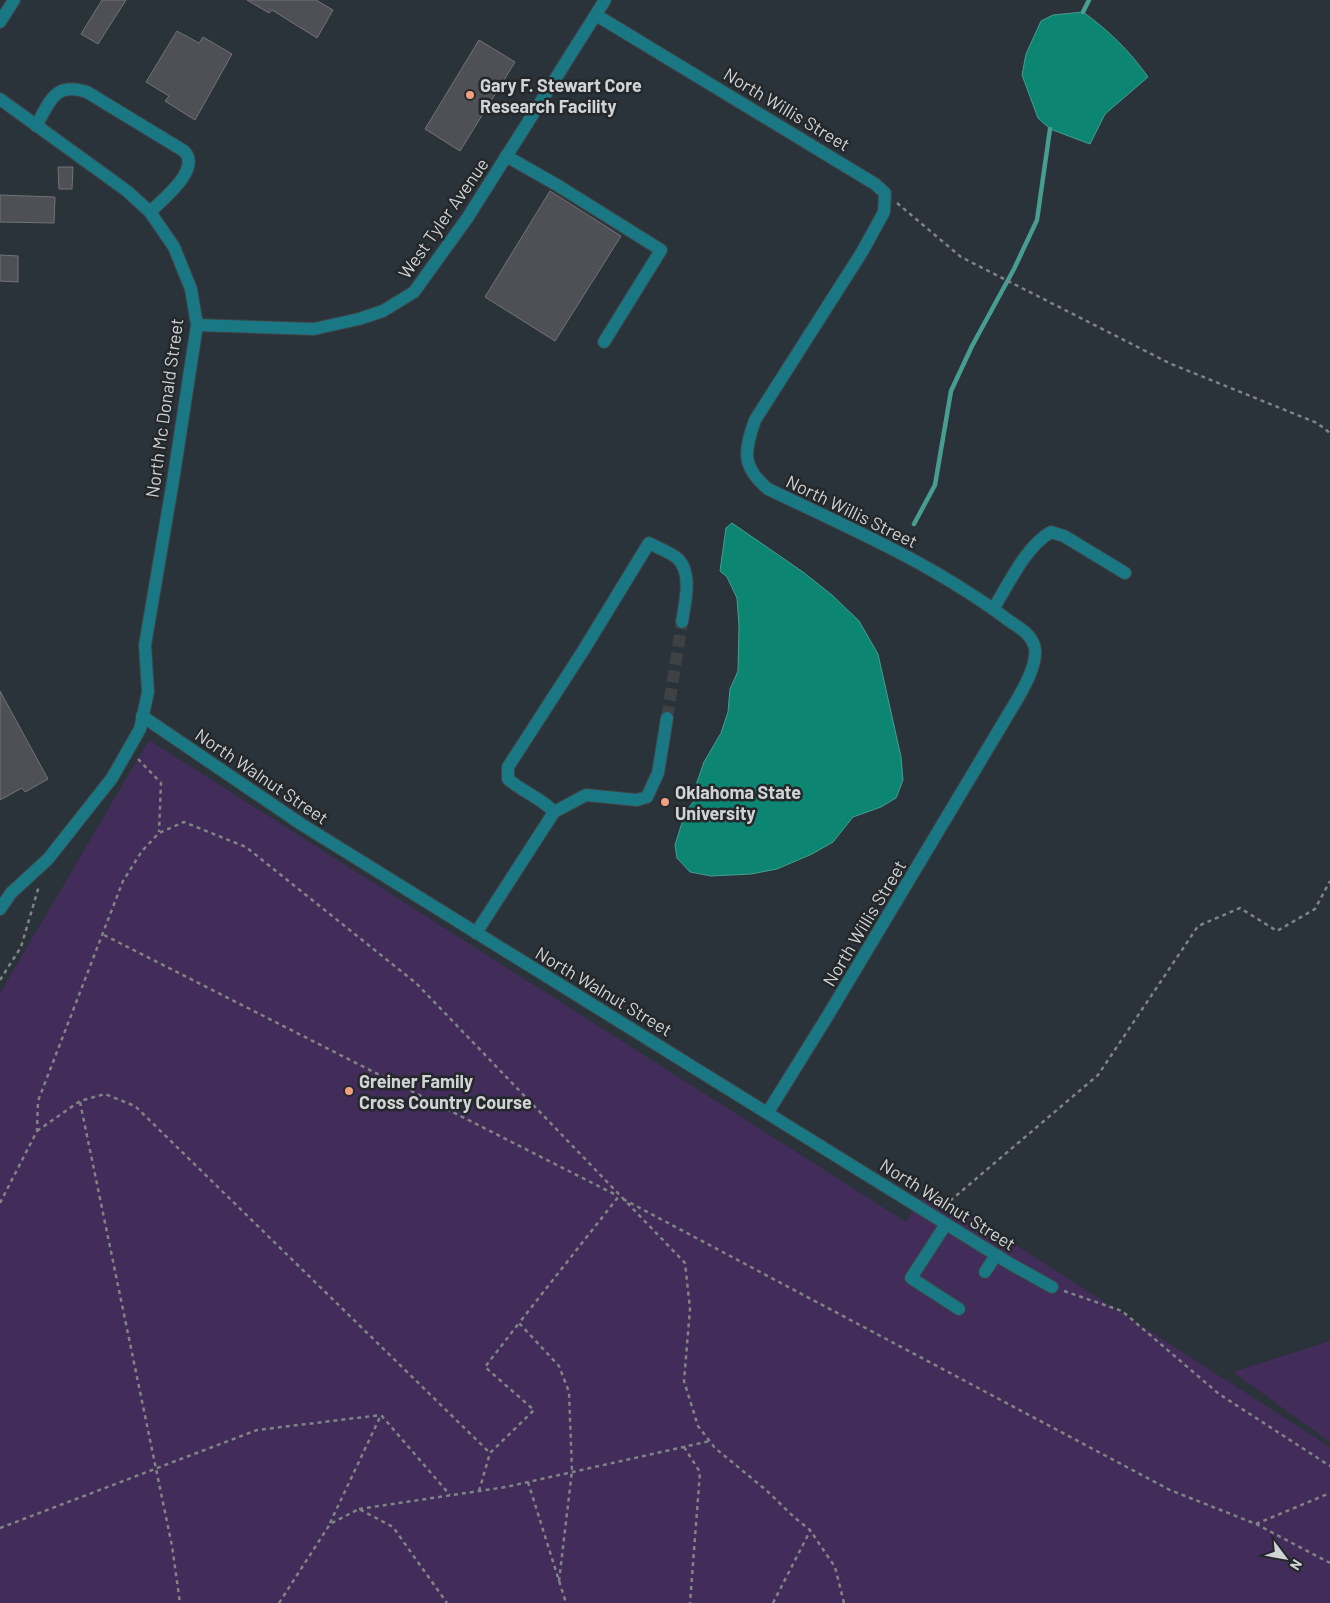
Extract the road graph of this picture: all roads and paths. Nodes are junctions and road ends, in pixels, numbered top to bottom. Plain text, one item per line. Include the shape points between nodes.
1 (14, 0) edge
2 (605, 0) edge
3 (596, 14) junction
4 (0, 22) edge
5 (0, 99) edge
6 (36, 126) junction
7 (506, 156) junction
8 (885, 193) junction
9 (150, 212) junction
10 (197, 325) junction
11 (604, 342) dead end
12 (1330, 433) edge
13 (1125, 573) dead end
14 (993, 609) junction
15 (682, 622) tunnel mouth
16 (142, 716) junction
17 (667, 718) tunnel mouth
18 (128, 749) junction
19 (554, 812) junction
20 (159, 833) junction
21 (1330, 881) edge
22 (40, 885) dead end
23 (0, 909) edge
24 (476, 933) junction
25 (104, 935) junction
26 (0, 980) edge
27 (80, 1102) junction
28 (768, 1112) junction
29 (36, 1131) junction
30 (619, 1196) junction
31 (0, 1203) edge
32 (933, 1215) junction
33 (946, 1224) junction
34 (996, 1255) junction
35 (985, 1272) dead end
36 (1052, 1287) joint
37 (959, 1309) dead end
38 (519, 1323) junction
39 (381, 1415) junction
40 (710, 1441) junction
41 (684, 1446) junction
42 (490, 1452) junction
43 (1330, 1466) edge
44 (156, 1468) junction
45 (572, 1471) junction
46 (528, 1482) junction
47 (479, 1491) junction
48 (1330, 1493) edge
49 (451, 1495) junction
50 (359, 1509) junction
51 (330, 1524) junction
52 (1256, 1524) junction
53 (0, 1528) edge
54 (810, 1530) junction
55 (1330, 1563) edge
56 (559, 1582) junction
57 (180, 1603) edge
58 (279, 1603) edge
59 (447, 1603) edge
60 (566, 1603) edge
61 (690, 1603) edge
62 (773, 1603) edge
63 (844, 1603) edge

1 - 4 street
2 - 3 street, West Tyler Avenue
3 - 7 street, West Tyler Avenue
3 - 8 street, North Willis Street via 766,116
5 - 6 street, North Mc Donald Street
6 - 9 street, North Mc Donald Street via 127,191
6 - 9 street via 60,90 73,88 87,92 184,150 190,161 187,170
7 - 10 street, West Tyler Avenue via 468,217 414,292 383,310 314,329
7 - 11 street via 661,250
8 - 12 path via 961,257 1169,363 1317,424
8 - 14 street, North Willis Street via 884,212 862,252 755,420 747,443 747,458 755,478 768,489 875,540
9 - 10 street, North Mc Donald Street via 174,246 192,289
10 - 16 street, North Mc Donald Street via 145,646 148,692
13 - 14 street via 1064,536 1051,532 1029,552
14 - 28 street, North Willis Street via 1031,637 1035,648 1031,675
15 - 19 street via 686,572 677,558 649,543 508,767 508,779
16 - 18 street via 140,729
16 - 24 street, North Walnut Street via 301,824
17 - 19 street via 658,773 647,797 637,800 586,795
18 - 20 path via 161,783
18 - 23 street via 106,786 48,859 11,893
19 - 24 street
20 - 25 path via 142,851 123,881
20 - 30 path via 184,822 254,853 416,983
21 - 32 path via 1315,909 1277,931 1240,908 1198,926 1098,1076
22 - 26 path via 21,947
24 - 28 street, North Walnut Street
25 - 29 path via 38,1101
25 - 30 path
27 - 29 path
27 - 42 path via 105,1094 135,1106
27 - 44 path
28 - 32 street, North Walnut Street
29 - 31 path
30 - 38 path
30 - 40 path via 684,1263 690,1309 684,1381 698,1426
30 - 52 path via 1170,1490
32 - 33 street, North Walnut Street
33 - 34 street, North Walnut Street
33 - 37 street via 911,1278
34 - 35 street
34 - 36 street, North Walnut Street
36 - 43 path via 1122,1311 1219,1394
38 - 42 path via 485,1367 534,1410
38 - 45 path via 559,1366 569,1392
39 - 44 path via 257,1430
39 - 49 path
39 - 51 path
40 - 41 path
40 - 54 path
41 - 45 path
41 - 61 path via 700,1472
42 - 47 path
44 - 53 path
44 - 57 path
45 - 46 path
45 - 56 path
46 - 47 path
46 - 56 path
47 - 49 path
48 - 52 path
49 - 50 path
50 - 51 path
50 - 59 path via 393,1527
51 - 58 path
52 - 55 path
54 - 62 path
54 - 63 path via 835,1567
56 - 60 path

